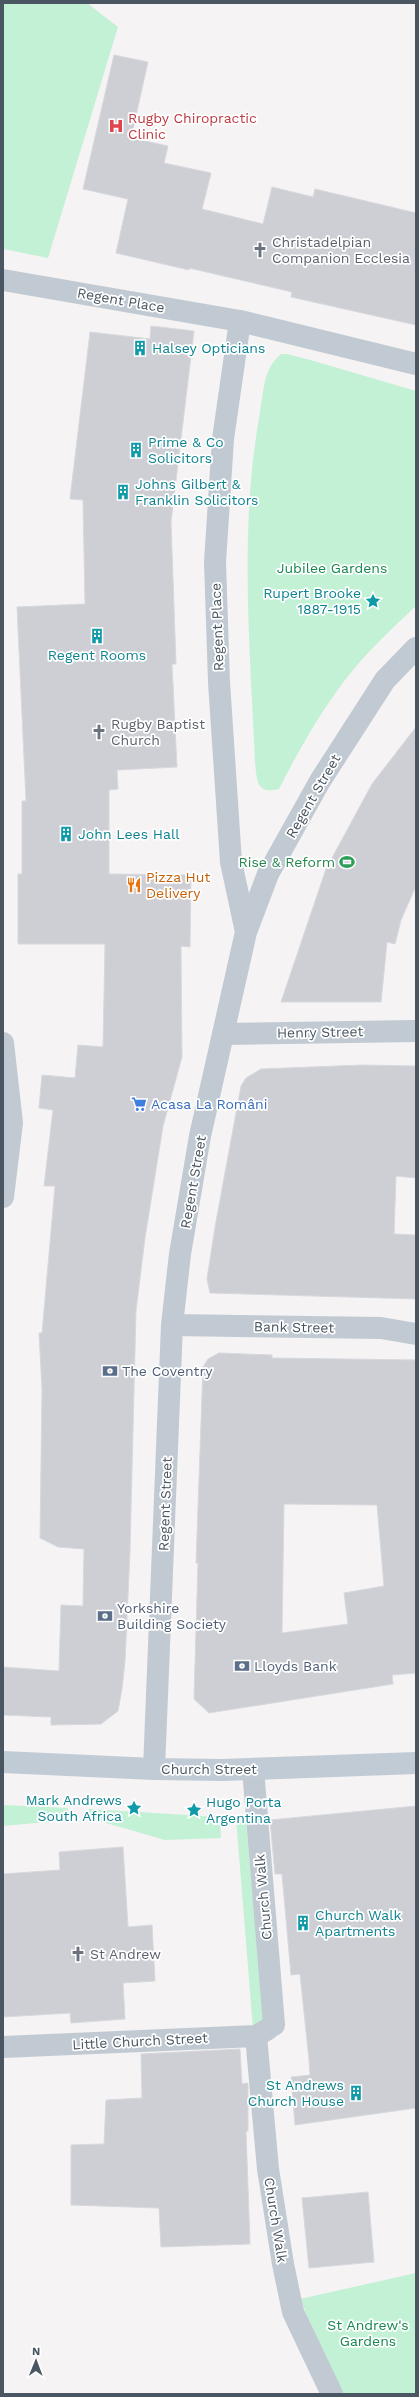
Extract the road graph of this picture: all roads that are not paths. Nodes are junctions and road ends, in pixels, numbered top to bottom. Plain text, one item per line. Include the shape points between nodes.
1 (3, 280) edge
2 (240, 321) junction
3 (416, 364) edge
4 (416, 648) edge
5 (246, 932) junction
6 (416, 1031) edge
7 (225, 1034) junction
8 (3, 1043) edge
9 (3, 1197) edge
10 (172, 1325) junction
11 (416, 1334) edge
12 (3, 1762) edge
13 (416, 1763) edge
14 (154, 1769) junction
15 (253, 1769) junction
16 (265, 2030) junction
17 (3, 2047) edge
18 (332, 2394) edge

1 - 2 street, Regent Place
2 - 3 street, Regent Place
2 - 5 street, Regent Place via 223,439 215,562 219,682 231,862
4 - 5 street, Regent Street via 385,680 320,781 268,874
5 - 7 street, Regent Street
6 - 7 street, Henry Street
7 - 10 street, Regent Street via 200,1136 180,1254
8 - 9 street via 12,1123
10 - 11 street, Bank Street via 381,1328
10 - 14 street, Regent Street
12 - 14 main road, Church Street
13 - 15 main road, Church Street
14 - 15 main road, Church Street
15 - 16 street, Church Walk
16 - 17 street, Little Church Street
16 - 18 street, Church Walk via 268,2169 282,2264 293,2312

